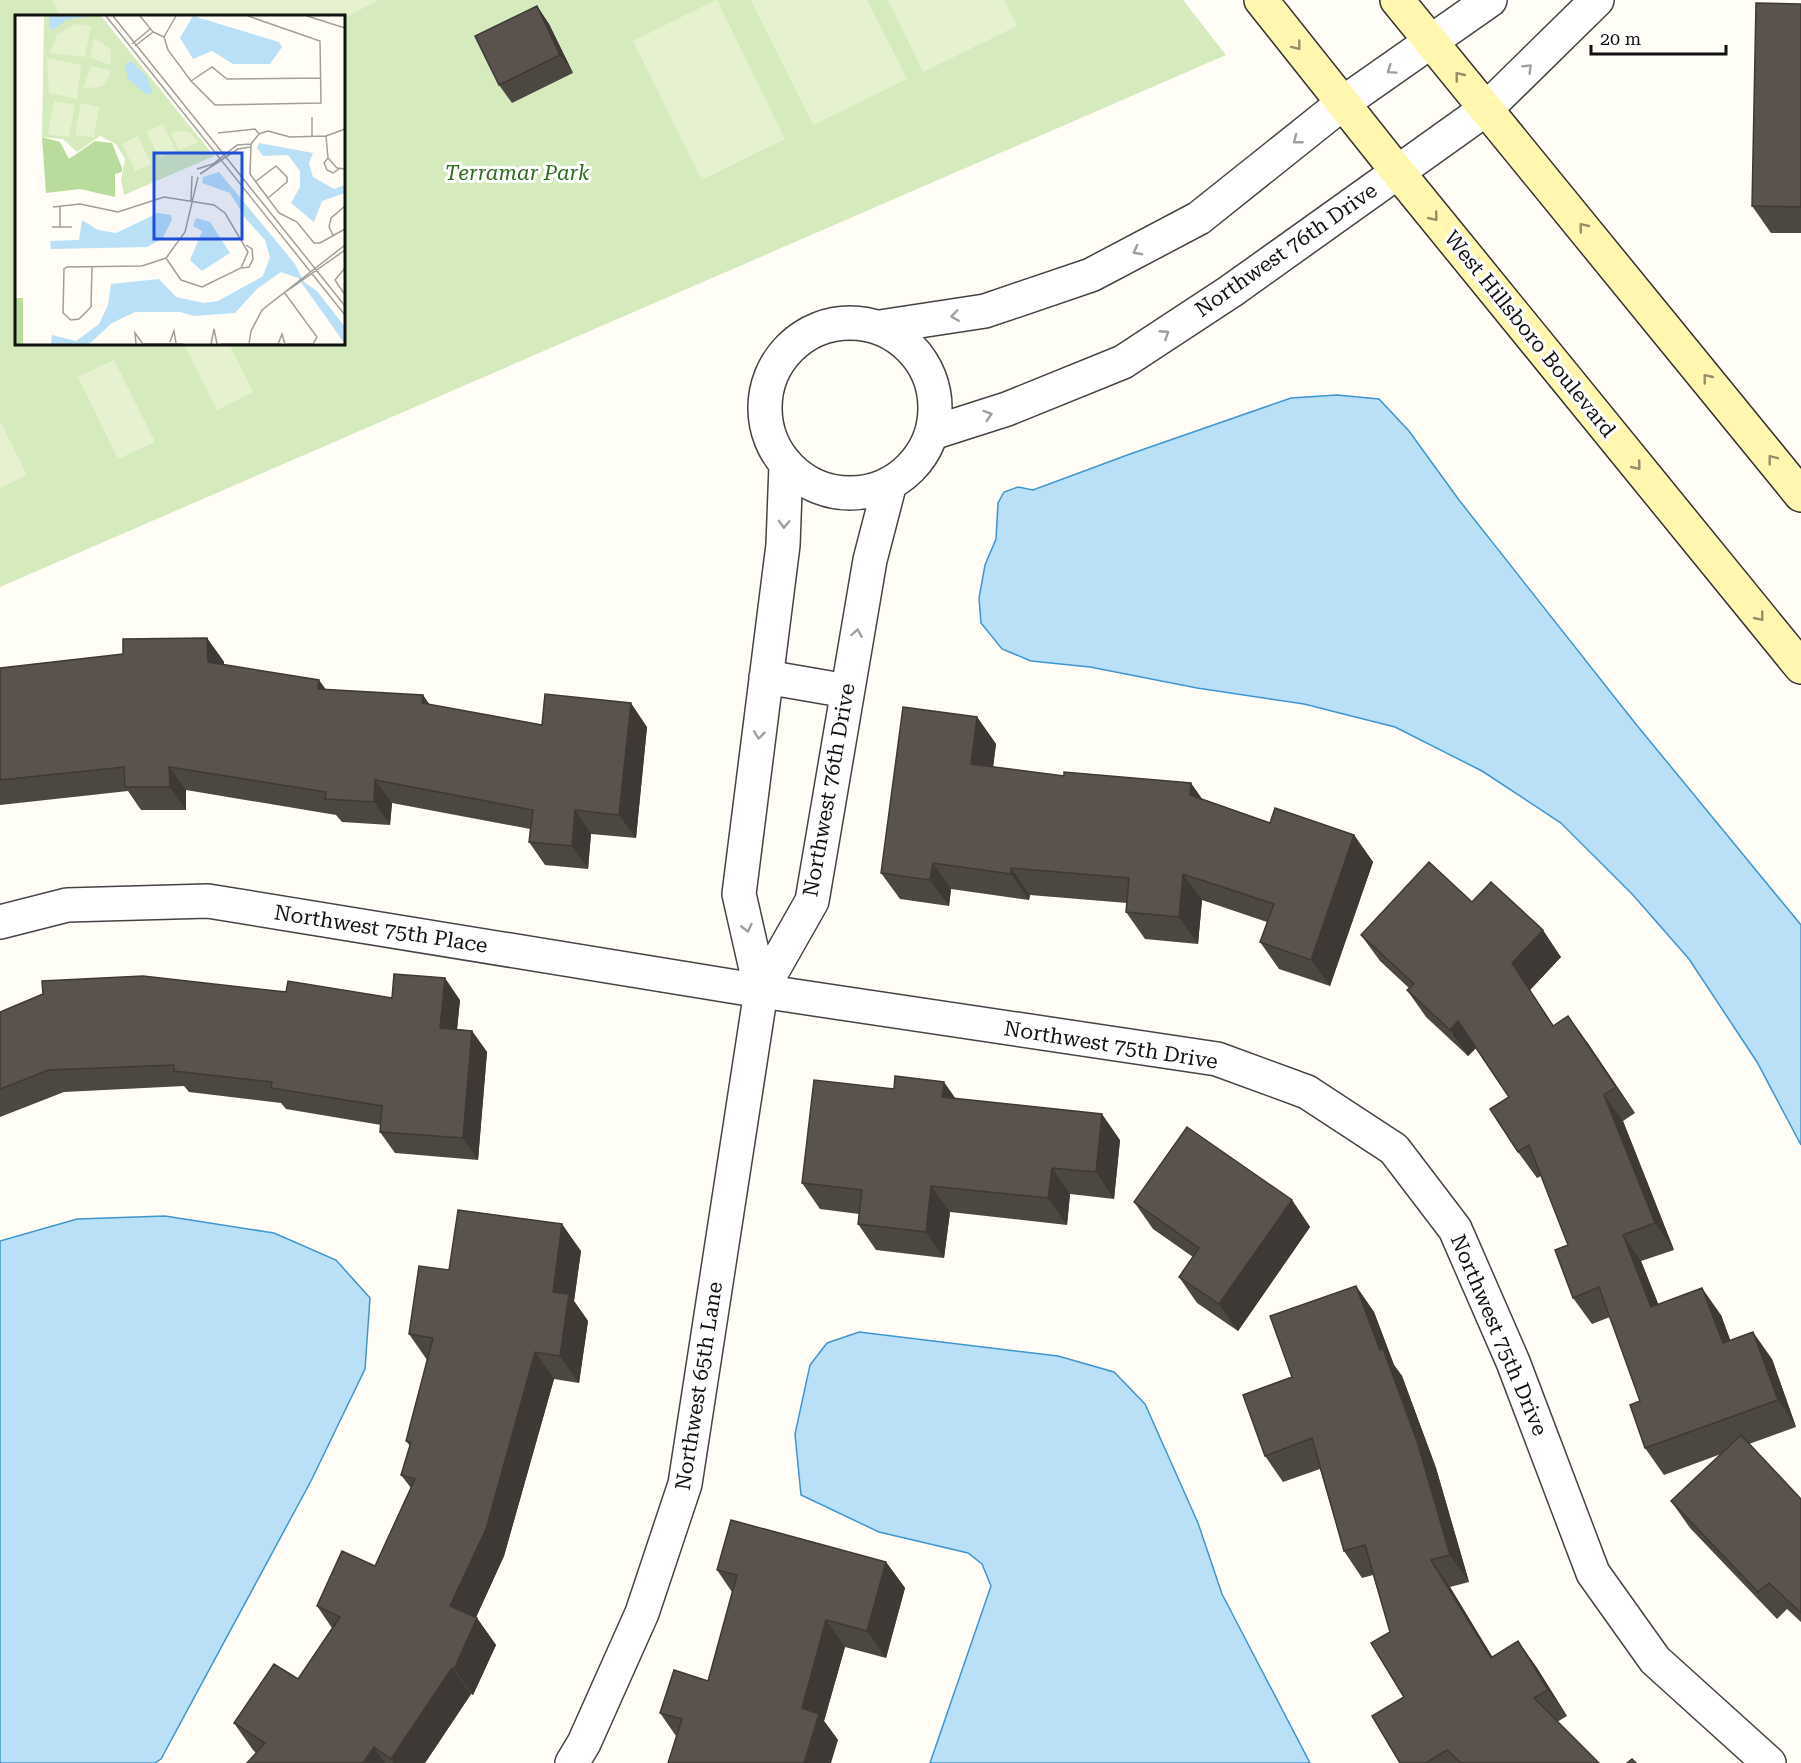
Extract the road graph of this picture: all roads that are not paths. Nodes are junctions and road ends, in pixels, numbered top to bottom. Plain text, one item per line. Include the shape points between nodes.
1 (1261, 0) edge
2 (1397, 0) edge
3 (1490, 0) edge
4 (1597, 0) edge
5 (1430, 41) junction
6 (1343, 103) junction
7 (1486, 109) junction
8 (1397, 171) junction
9 (880, 327) junction
10 (932, 433) junction
11 (786, 465) junction
12 (890, 483) junction
13 (1801, 495) edge
14 (1801, 667) edge
15 (766, 677) junction
16 (847, 691) junction
17 (0, 922) edge
18 (761, 991) junction
19 (572, 1763) edge
20 (1769, 1763) edge

1 -> 6 street, West Hillsboro Boulevard
2 - 5 street
3 - 5 street
7 -> 4 street, Northwest 76th Drive
5 -> 6 street
7 -> 5 street
6 - 8 street, West Hillsboro Boulevard
6 -> 9 street via 1199,218 1091,275 986,311
7 - 8 street, Northwest 76th Drive
13 -> 7 street
10 -> 8 street, Northwest 76th Drive via 1007,409 1123,362 1231,291
8 -> 14 street, West Hillsboro Boulevard
9 - 10 street via 903,340 921,358 932,382 936,407
9 - 11 street via 853,322 824,326 798,339 778,359 766,386 764,414 770,442
10 - 12 street via 909,471
11 - 12 street via 808,483 835,492 863,492
11 -> 15 street via 783,545
16 -> 12 street, Northwest 76th Drive via 870,560
15 - 16 street
15 -> 18 street via 739,894
16 - 18 street, Northwest 76th Drive via 812,901
17 - 18 street, Northwest 75th Place via 67,905 208,901
18 - 19 street, Northwest 65th Lane via 686,1484 642,1613
18 - 20 street, Northwest 75th Drive via 1217,1059 1307,1092 1394,1149 1455,1228 1513,1362 1593,1574 1655,1660

